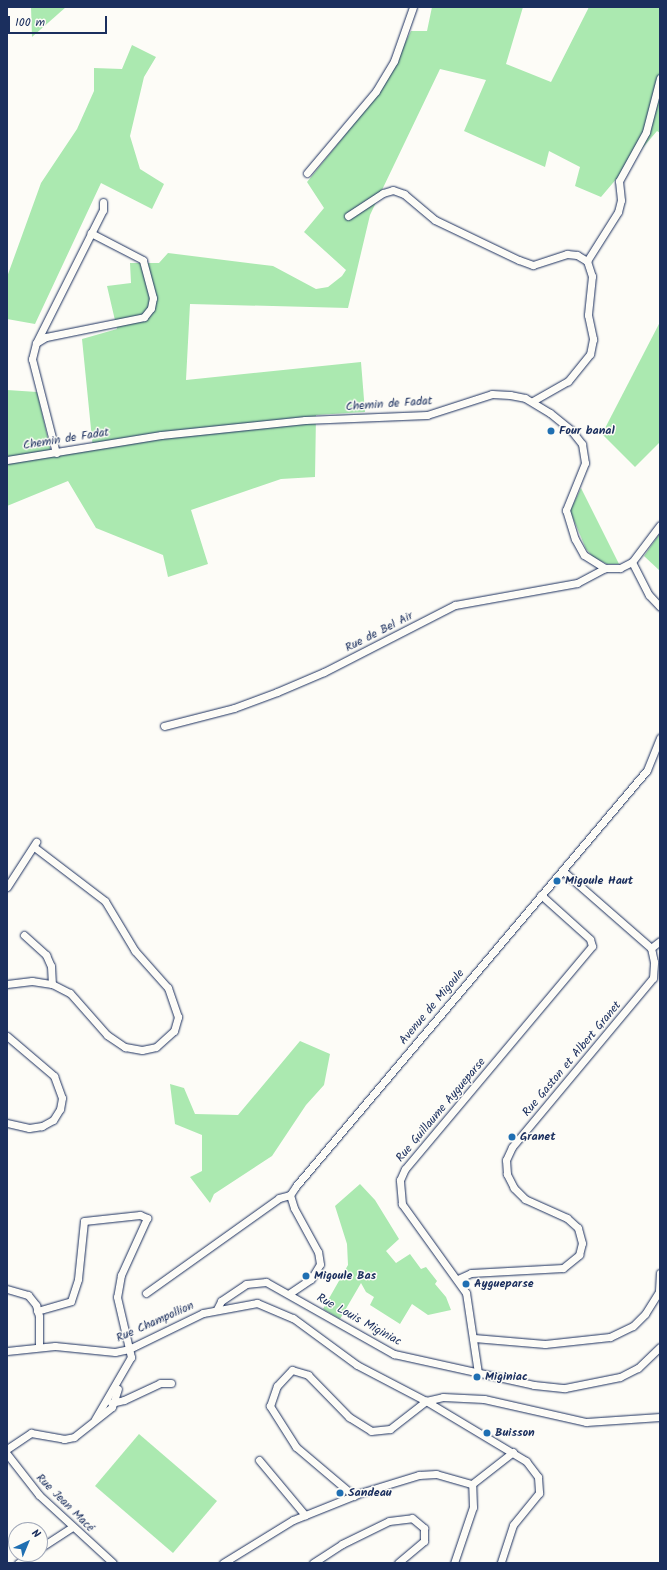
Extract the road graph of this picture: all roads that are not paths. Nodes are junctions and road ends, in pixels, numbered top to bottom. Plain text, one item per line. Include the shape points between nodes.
1 (413, 7) edge
2 (660, 78) edge
3 (307, 173) dead end
4 (104, 202) dead end
5 (348, 216) dead end
6 (91, 233) junction
7 (587, 261) junction
8 (36, 343) junction
9 (533, 402) junction
10 (56, 453) junction
11 (7, 460) edge
12 (660, 525) edge
13 (632, 562) junction
14 (605, 568) junction
15 (660, 607) edge
16 (164, 726) dead end
17 (660, 738) edge
18 (657, 756) edge
19 (562, 870) junction
20 (7, 887) edge
21 (541, 895) junction
22 (24, 935) dead end
23 (660, 941) edge
24 (651, 948) junction
25 (7, 984) edge
26 (52, 984) junction
27 (7, 1036) edge
28 (7, 1123) edge
29 (290, 1195) junction
30 (660, 1273) edge
31 (458, 1279) junction
32 (7, 1289) edge
33 (660, 1291) edge
34 (146, 1293) dead end
35 (290, 1293) junction
36 (37, 1310) junction
37 (217, 1310) junction
38 (474, 1338) junction
39 (39, 1346) junction
40 (660, 1347) edge
41 (129, 1349) junction
42 (7, 1351) edge
43 (478, 1373) junction
44 (171, 1384) dead end
45 (426, 1401) junction
46 (111, 1402) junction
47 (660, 1417) edge
48 (7, 1449) edge
49 (513, 1452) junction
50 (7, 1454) edge
51 (259, 1460) dead end
52 (472, 1484) junction
53 (354, 1496) junction
54 (305, 1515) junction
55 (72, 1527) junction
56 (48, 1543) edge
57 (113, 1563) edge
58 (223, 1563) edge
59 (313, 1563) edge
60 (398, 1563) edge
61 (454, 1563) edge
62 (502, 1563) edge

1 - 3 street via 394,62 376,91
2 - 7 street via 646,132 619,181 622,200 618,212
4 - 6 street
5 - 7 street via 383,193 393,190 404,194 435,220 519,260 533,265 567,254
6 - 8 street
6 - 8 street via 142,260 153,298 151,308 144,317 46,337
7 - 9 street via 592,276 588,314 593,339 590,354 568,381
8 - 10 street via 32,360
9 - 10 street, Chemin de Fadat via 510,395 492,394 427,415 305,420 161,435
9 - 14 street, Chemin de Fadat via 566,425 582,444 585,462 566,510 575,539 584,555
10 - 11 street, Chemin de Fadat
12 - 13 street
13 - 14 street via 620,568
13 - 15 street via 650,595
14 - 16 street, Rue de Bel Air via 577,583 455,605 324,672 277,692
17 - 18 street, Avenue de Migoule
18 - 19 street, Avenue de Migoule
19 - 21 street, Avenue de Migoule
19 - 24 street
20 - 26 street via 35,844 105,901 135,951 168,988 178,1017 174,1031 156,1047 142,1050 125,1047 107,1035 70,993
21 - 29 street, Avenue de Migoule
21 - 31 street, Rue Guillaume Aygueparse via 590,939 592,946 405,1169 400,1180 402,1204
22 - 26 street via 46,955 51,966
23 - 24 street
24 - 31 street, Rue Gaston et Albert Granet via 654,962 653,978 512,1147 506,1160 507,1174 514,1188 525,1199 567,1218 578,1228 582,1243 579,1255 563,1268 471,1273
25 - 26 street via 32,981
27 - 28 street via 54,1076 62,1098 60,1109 53,1120 42,1126 29,1128
29 - 34 street via 279,1198
29 - 35 street via 318,1252 320,1264 311,1279
30 - 33 street
31 - 38 street, Rue Guillaume Aygueparse via 468,1300
32 - 36 street via 28,1295
33 - 38 street via 645,1314 633,1326 610,1337 545,1344
35 - 37 street, Rue Louis Miginiac via 266,1282 249,1283 222,1301
35 - 43 street, Rue Louis Miginiac via 394,1354
36 - 39 street
36 - 41 street via 71,1301 78,1279 84,1221 144,1215 146,1223 121,1275 117,1297
37 - 41 street, Rue Champollion via 189,1318
37 - 45 street, Rue Champollion via 257,1303 279,1310 320,1336 357,1365
38 - 43 street, Rue Guillaume Aygueparse
39 - 41 street, Rue Champollion via 99,1352
39 - 42 street, Rue Champollion
40 - 43 street, Rue Louis Miginiac via 638,1368 620,1377 565,1388
41 - 46 street via 131,1357
44 - 46 street via 160,1383
45 - 47 street via 443,1397 484,1399 586,1422
45 - 49 street, Rue Champollion
45 - 53 street via 390,1428 371,1431 349,1417 303,1371 292,1370 284,1377 270,1401 277,1419 296,1447
46 - 48 street via 70,1439 31,1433
49 - 52 street
49 - 62 street, Rue Champollion via 531,1466 540,1488 513,1525
50 - 55 street, Rue Jean Macé via 39,1496
51 - 54 street
52 - 53 street via 436,1474 419,1475
52 - 61 street via 475,1493 472,1513
53 - 54 street
54 - 58 street
55 - 56 street
55 - 57 street, Rue Jean Macé
59 - 60 street via 342,1544 389,1521 412,1518 424,1528 424,1541 412,1554

